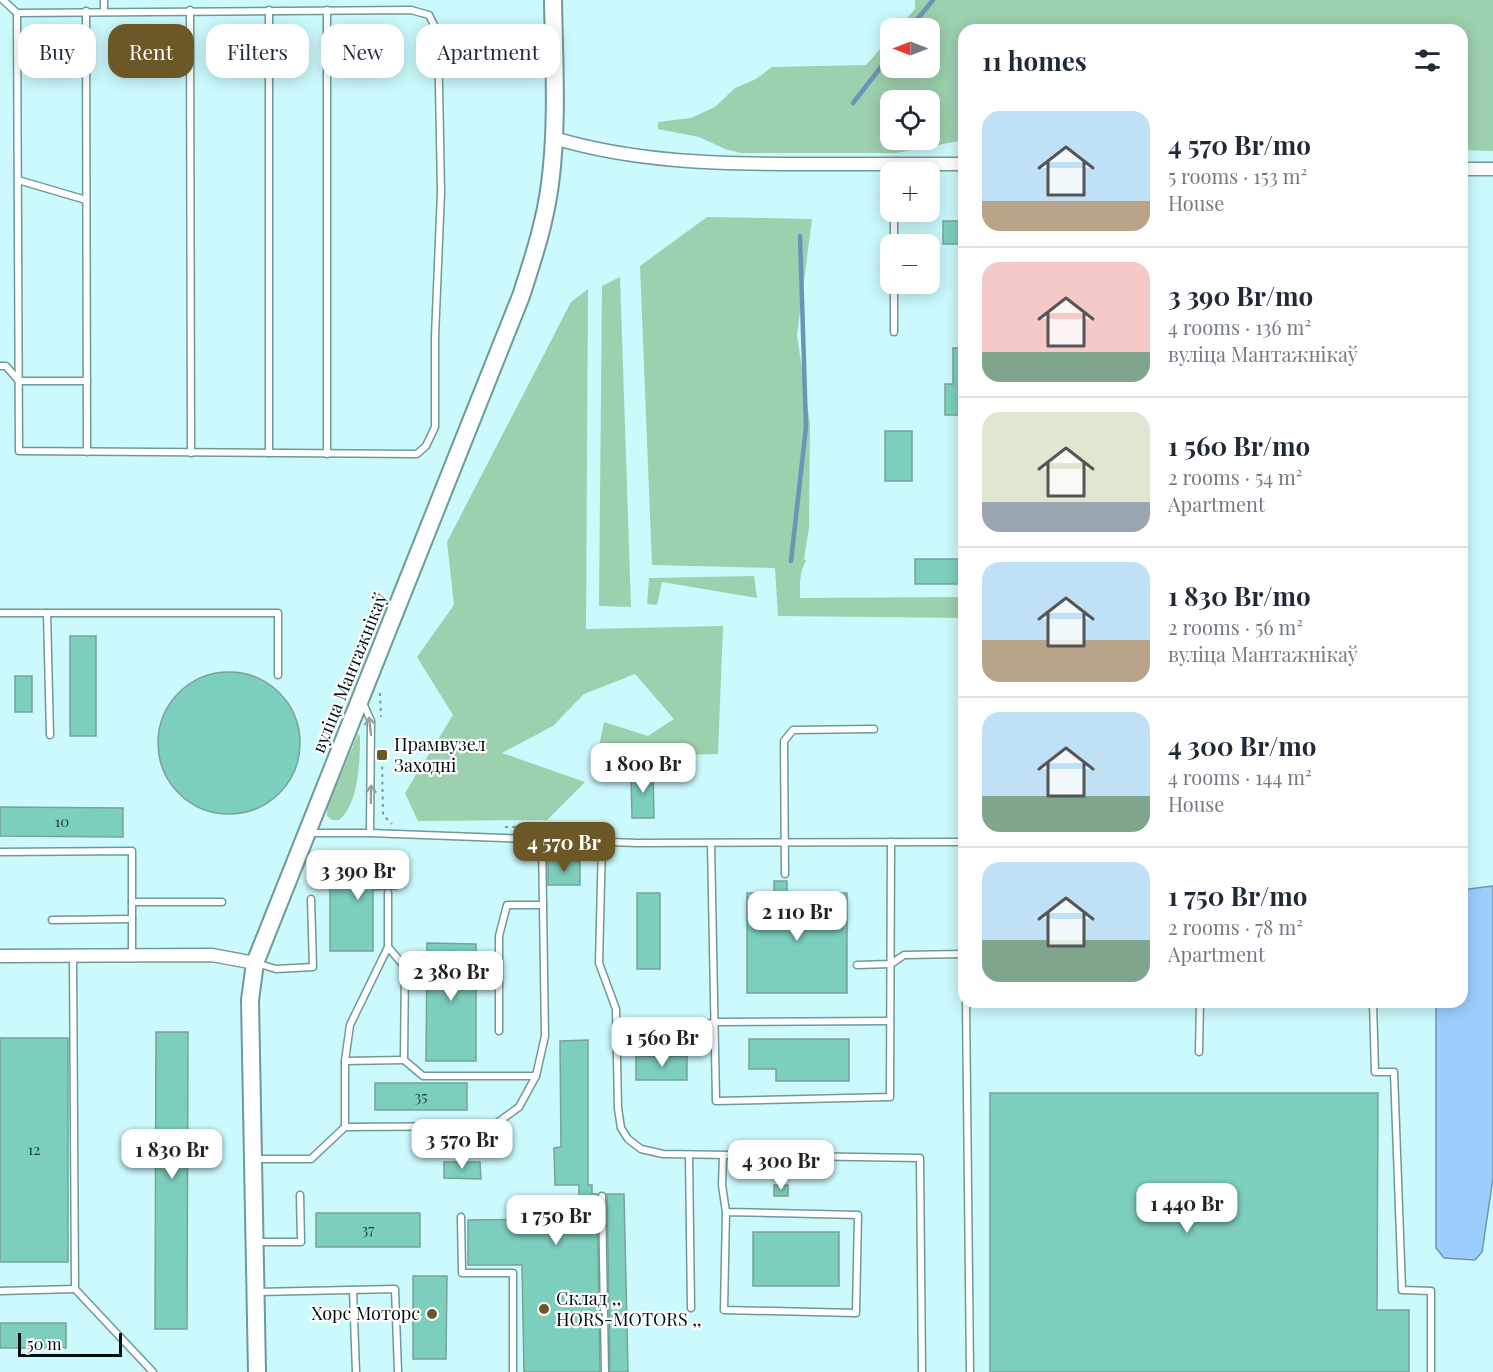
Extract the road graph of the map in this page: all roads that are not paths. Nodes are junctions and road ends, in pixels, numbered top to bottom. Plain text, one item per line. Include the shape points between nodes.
1 (3, 0) edge
2 (104, 0) edge
3 (553, 0) edge
4 (104, 10) junction
5 (190, 10) junction
6 (269, 10) junction
7 (327, 10) junction
8 (86, 11) junction
9 (17, 13) junction
10 (554, 138) junction
11 (958, 164) edge
12 (940, 165) edge
13 (880, 168) edge
14 (1468, 169) edge
15 (1493, 169) edge
16 (18, 180) junction
17 (86, 200) junction
18 (894, 294) edge
19 (894, 332) dead end
20 (0, 366) edge
21 (19, 381) junction
22 (87, 381) junction
23 (87, 452) junction
24 (191, 453) junction
25 (269, 453) junction
26 (327, 454) junction
27 (0, 613) edge
28 (47, 613) junction
29 (278, 675) dead end
30 (361, 700) junction
31 (874, 729) dead end
32 (50, 735) dead end
33 (306, 833) junction
34 (370, 833) junction
35 (542, 840) junction
36 (602, 842) junction
37 (891, 842) junction
38 (958, 842) edge
39 (711, 843) junction
40 (784, 843) junction
41 (0, 852) edge
42 (785, 874) dead end
43 (388, 893) dead end
44 (311, 898) dead end
45 (132, 902) junction
46 (222, 902) dead end
47 (543, 905) junction
48 (132, 919) junction
49 (52, 920) dead end
50 (388, 947) junction
51 (958, 954) edge
52 (132, 955) junction
53 (0, 956) edge
54 (73, 956) junction
55 (255, 963) junction
56 (891, 964) junction
57 (857, 965) dead end
58 (966, 1008) edge
59 (1200, 1008) edge
60 (1373, 1008) edge
61 (890, 1021) junction
62 (714, 1023) junction
63 (499, 1031) dead end
64 (617, 1032) junction
65 (1199, 1052) dead end
66 (404, 1060) junction
67 (345, 1061) junction
68 (536, 1076) junction
69 (345, 1128) junction
70 (689, 1155) junction
71 (723, 1156) junction
72 (252, 1159) junction
73 (300, 1195) dead end
74 (602, 1196) dead end
75 (726, 1212) junction
76 (461, 1217) dead end
77 (255, 1242) junction
78 (75, 1289) junction
79 (353, 1290) junction
80 (0, 1291) edge
81 (256, 1292) junction
82 (691, 1308) dead end
83 (153, 1372) edge
84 (257, 1372) edge
85 (356, 1372) edge
86 (398, 1372) edge
87 (513, 1372) edge
88 (605, 1372) edge
89 (922, 1372) edge
90 (970, 1372) edge
91 (1431, 1372) edge

1 - 9 lane
2 - 4 lane
3 - 10 street, вуліца Мантажнікаў
4 - 5 lane
4 - 8 lane
5 - 6 lane
5 - 24 lane
6 - 7 lane
6 - 25 lane
7 - 26 lane
7 - 26 lane via 411,10 429,15 438,33 441,192 435,427 426,446 417,454
8 - 9 lane
8 - 17 lane
9 - 16 lane
10 - 13 street via 662,160
10 - 30 street, вуліца Мантажнікаў via 543,221 521,296
11 - 12 street
14 - 15 street
16 - 17 lane
16 - 21 lane
17 - 22 lane
18 - 19 lane
20 - 21 lane via 6,366
21 - 22 lane
21 - 23 lane via 19,451
22 - 23 lane
23 - 24 lane
24 - 25 lane
25 - 26 lane
27 - 28 lane
28 - 29 lane via 278,613
28 - 32 lane
30 - 33 street, вуліца Мантажнікаў
34 -> 30 lane via 371,721
31 - 40 lane via 793,730 784,741
33 - 34 lane
33 - 55 street, вуліца Мантажнікаў
34 - 35 lane
35 - 36 lane
35 - 47 lane
36 - 39 lane
36 - 64 lane via 599,963 616,1009
37 - 38 lane
37 - 40 lane
37 - 56 lane
39 - 40 lane
39 - 62 lane
40 - 42 lane
41 - 45 lane via 132,851
43 - 50 lane
44 - 55 lane via 313,967 276,969
45 - 46 lane
45 - 48 lane
47 - 63 lane via 507,905 499,936
47 - 68 lane via 545,1036
48 - 49 lane
48 - 52 lane
50 - 66 lane via 405,967
50 - 67 lane via 350,1025
51 - 56 lane via 904,955
52 - 54 street
52 - 55 street via 212,955
53 - 54 street
54 - 78 lane
55 - 72 street, вуліца Мантажнікаў via 250,1000
56 - 57 lane
56 - 61 lane
58 - 90 lane
59 - 65 lane
60 - 91 lane via 1375,1072 1395,1072 1402,1290 1431,1291
61 - 62 lane
61 - 62 lane via 890,1097 716,1101
62 - 64 lane via 684,1034
64 - 70 lane via 621,1128 641,1149
66 - 67 lane
66 - 68 lane via 423,1076
67 - 69 lane
68 - 69 lane via 519,1107 493,1126
69 - 72 lane via 311,1159
70 - 71 lane
70 - 82 lane
71 - 75 lane
71 - 89 lane via 920,1158
72 - 77 street, вуліца Мантажнікаў
73 - 77 lane via 301,1242
74 - 88 lane
75 - 75 lane via 724,1310 856,1313 858,1215
76 - 87 lane via 462,1273 513,1273
77 - 81 street, вуліца Мантажнікаў
78 - 80 lane
78 - 83 lane
79 - 81 lane
79 - 85 lane
79 - 86 lane via 395,1289
81 - 84 street, вуліца Мантажнікаў

